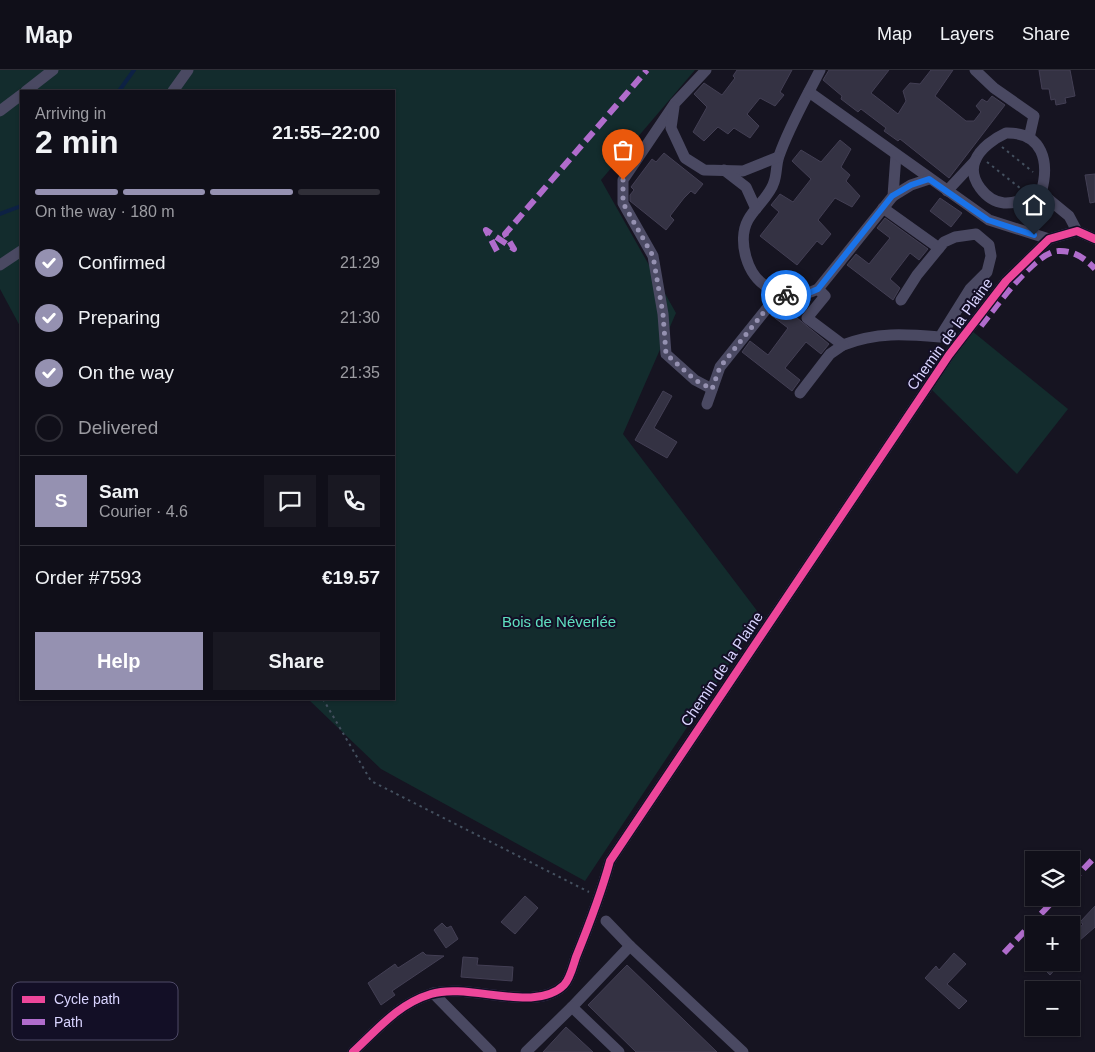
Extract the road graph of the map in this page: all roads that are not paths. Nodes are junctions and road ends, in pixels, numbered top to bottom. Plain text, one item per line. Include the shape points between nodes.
1 (54, 70) edge
2 (188, 70) edge
3 (706, 70) edge
4 (820, 70) edge
5 (975, 70) edge
6 (27, 90) edge
7 (174, 90) edge
8 (809, 92) junction
9 (20, 96) edge
10 (675, 103) junction
11 (0, 111) edge
12 (1029, 138) junction
13 (896, 155) junction
14 (778, 157) junction
15 (977, 158) junction
16 (724, 170) junction
17 (929, 179) junction
18 (947, 191) junction
19 (1036, 195) junction
20 (892, 196) junction
21 (883, 208) junction
22 (756, 209) junction
23 (1078, 231) junction
24 (1095, 239) edge
25 (1049, 240) junction
26 (939, 248) junction
27 (20, 253) edge
28 (0, 265) edge
29 (818, 289) junction
30 (780, 292) junction
31 (901, 300) dead end
32 (842, 345) junction
33 (712, 389) junction
34 (800, 393) dead end
35 (706, 404) dead end
36 (606, 921) dead end
37 (630, 946) junction
38 (433, 993) junction
39 (572, 1007) junction
40 (354, 1052) edge
41 (491, 1052) edge
42 (526, 1052) edge
43 (619, 1052) edge
44 (744, 1052) edge

1 - 6 street
2 - 7 street
3 - 10 street
4 - 8 street
5 - 12 street via 994,88 1034,116
8 - 13 street
8 - 14 street
9 - 11 street
10 - 16 street via 671,128 685,158 704,170
10 - 33 street via 623,180 623,203 653,256 666,354 695,380
12 - 15 street via 1006,133 992,140
12 - 19 street via 1042,152 1044,180
13 - 17 street
13 - 20 street
14 - 16 street via 743,171
14 - 22 street via 774,183
15 - 18 street
15 - 19 street via 975,175 986,196 1004,203
16 - 22 street via 746,187
17 - 18 street
17 - 20 street
18 - 25 street via 988,220
19 - 23 street via 1069,216
20 - 21 street
21 - 26 street
21 - 29 street
22 - 30 street via 747,221 744,239 750,269 760,283
23 - 24 street
23 - 25 street, Chemin de la Plaine
25 - 38 street, Chemin de la Plaine via 1006,281 949,355 610,861 600,898 566,984 553,994 535,998 460,991
26 - 31 street via 910,283
26 - 32 street via 955,237 976,234 986,241 990,250 987,272 970,289 940,337 866,336
27 - 28 street
29 - 30 street via 804,295 788,296
29 - 32 street via 825,296 807,318
30 - 33 street via 720,367
32 - 34 street via 830,354
33 - 35 street
36 - 37 street
37 - 39 street
37 - 44 street
38 - 40 street, Chemin de la Plaine via 403,1006
38 - 41 street
39 - 42 street
39 - 43 street

